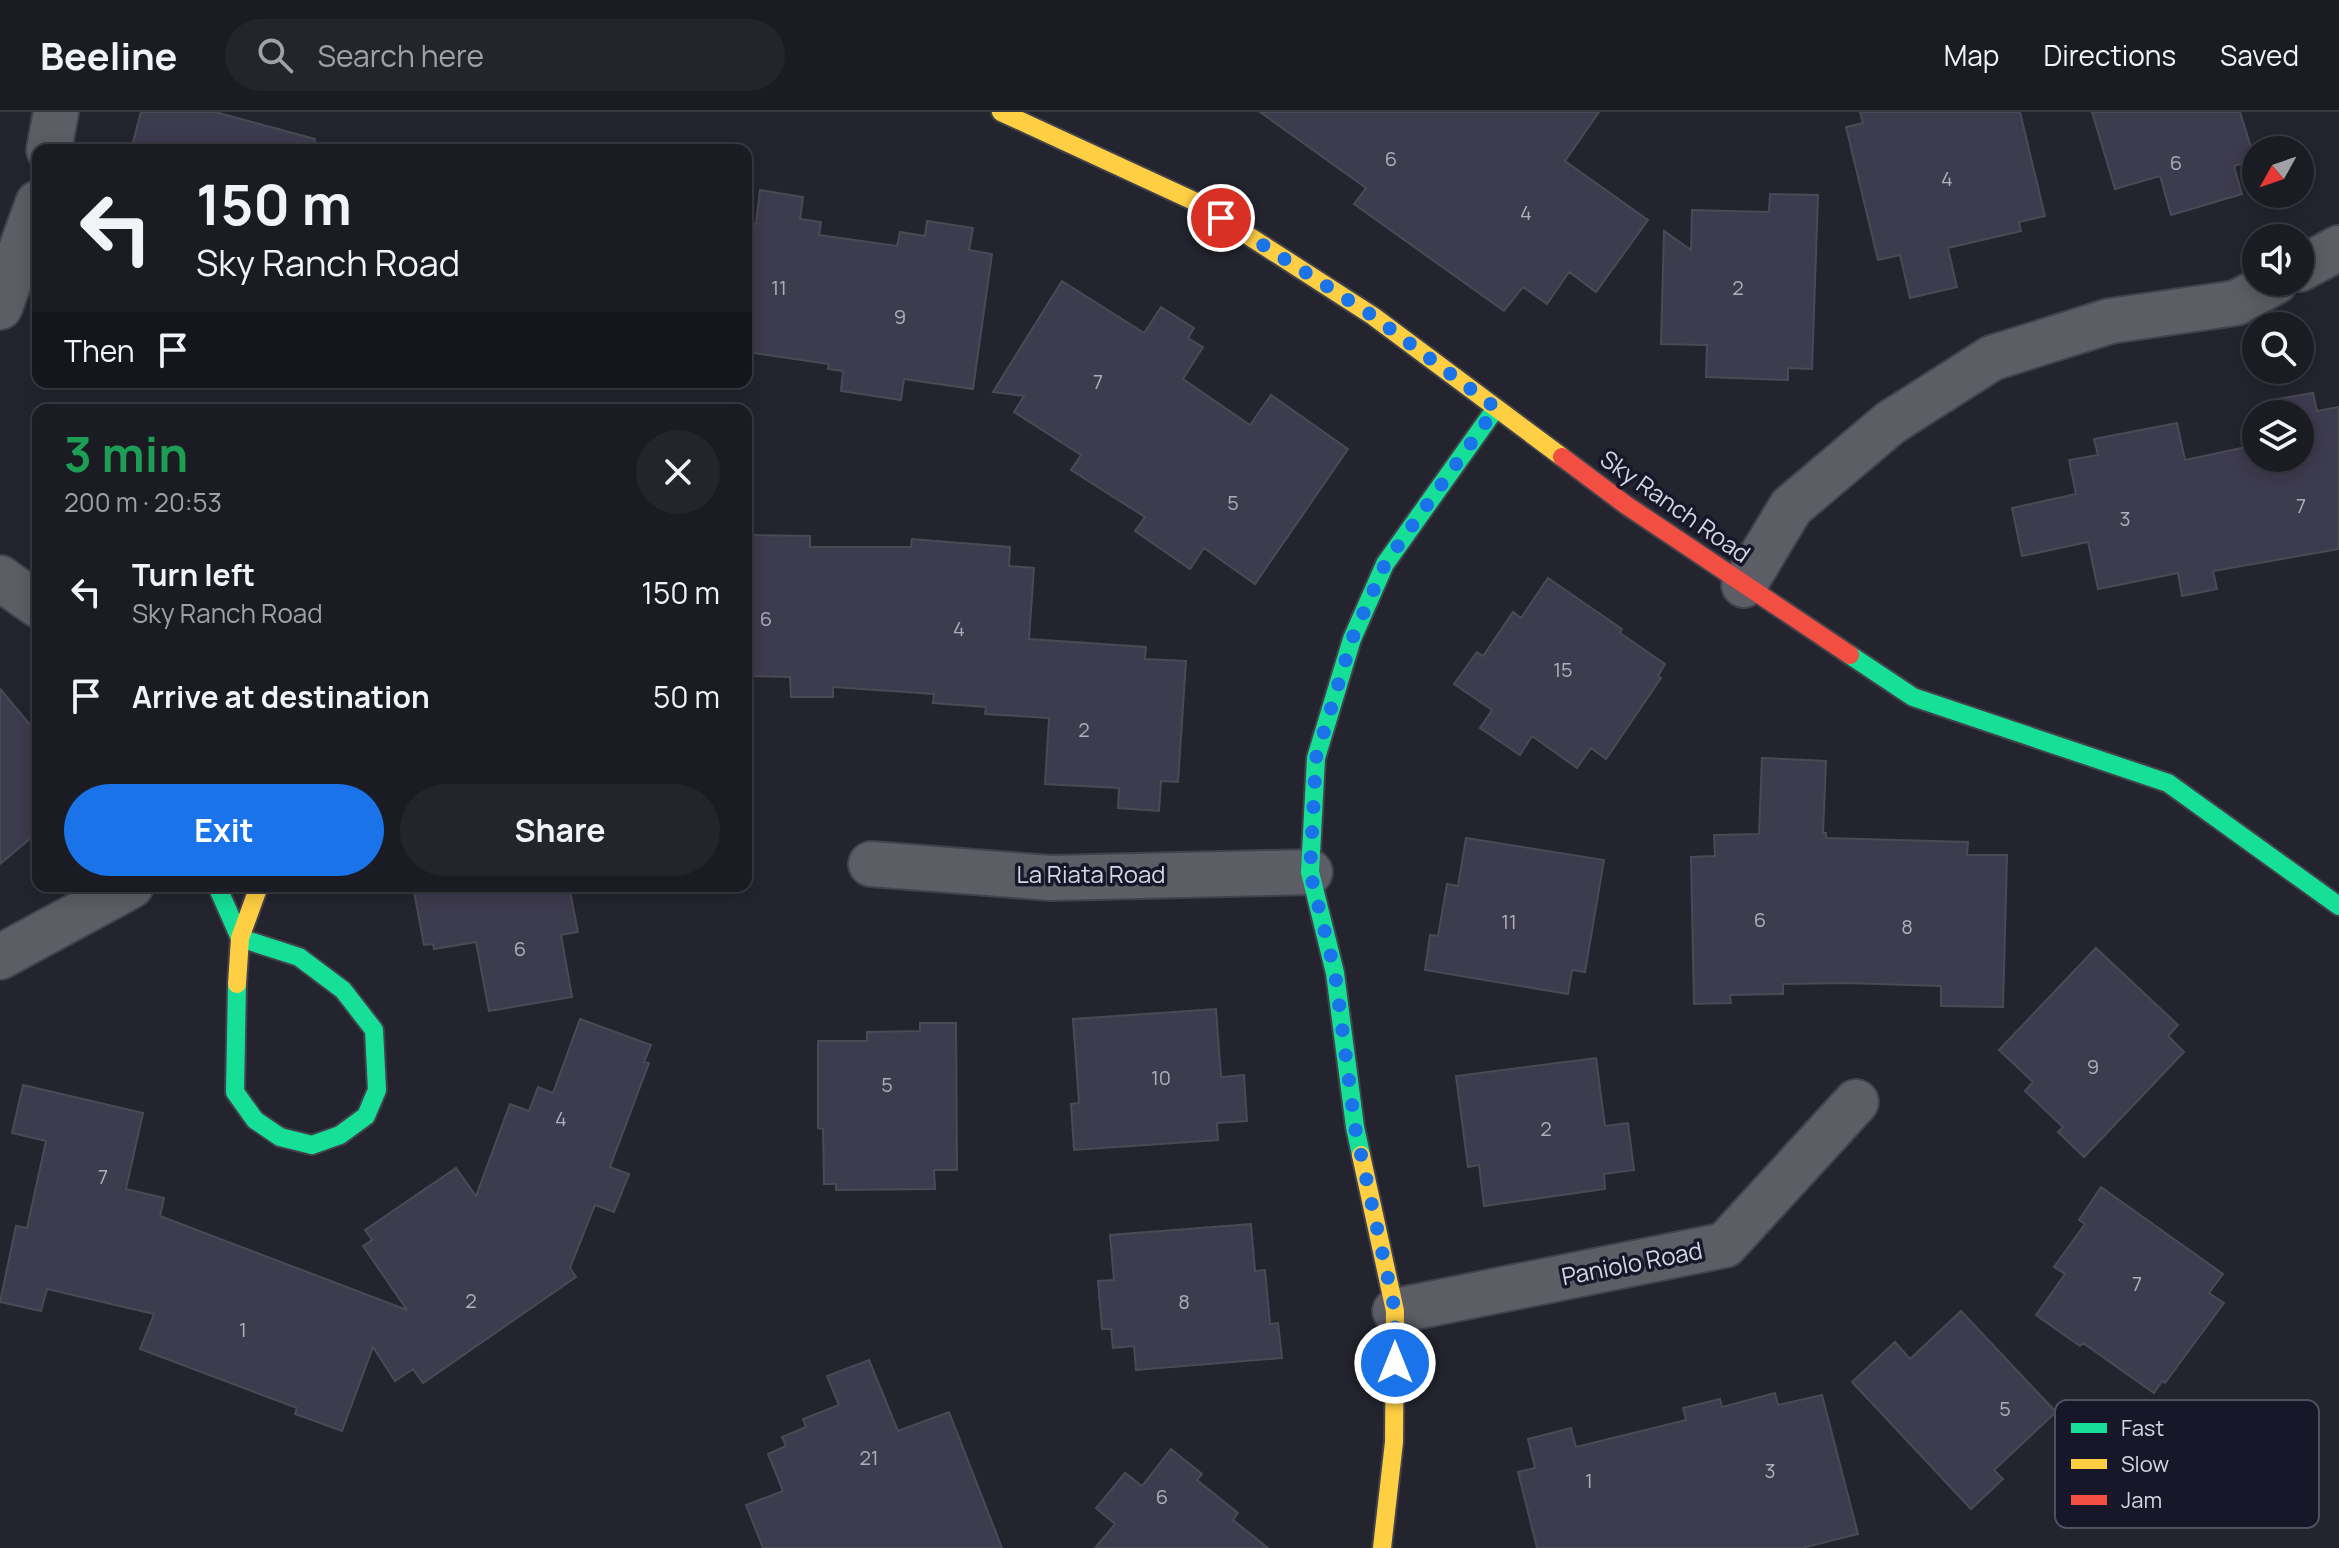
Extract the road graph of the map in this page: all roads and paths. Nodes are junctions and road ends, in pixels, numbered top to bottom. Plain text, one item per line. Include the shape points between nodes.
1 (56, 112) edge
2 (1005, 112) edge
3 (50, 144) edge
4 (32, 219) edge
5 (2339, 248) edge
6 (2314, 261) edge
7 (2249, 296) edge
8 (0, 307) edge
9 (1496, 408) junction
10 (0, 578) edge
11 (1744, 585) junction
12 (32, 601) edge
13 (871, 864) dead end
14 (1310, 872) junction
15 (120, 892) edge
16 (220, 892) edge
17 (257, 892) edge
18 (2339, 906) edge
19 (240, 938) junction
20 (0, 957) edge
21 (1856, 1102) dead end
22 (1395, 1311) junction
23 (1382, 1548) edge

1 - 3 street
2 - 9 street, Sky Ranch Road via 1196,202 1373,316
4 - 8 street
5 - 6 street
7 - 11 street via 2236,303 2110,321 1992,358 1890,423 1791,507
9 - 11 street, Sky Ranch Road
9 - 14 street via 1385,564 1352,639 1316,758
10 - 12 street
11 - 18 street, Sky Ranch Road via 1913,697 2168,783
13 - 14 street, La Riata Road via 1051,878
14 - 22 street via 1335,973 1355,1127
15 - 20 street
16 - 19 street
17 - 19 street
19 - 19 street via 299,957 343,990 374,1030 377,1090 366,1116 340,1135 312,1145 280,1137 255,1120 235,1092
21 - 22 street, Paniolo Road via 1725,1245
22 - 23 street via 1394,1442

